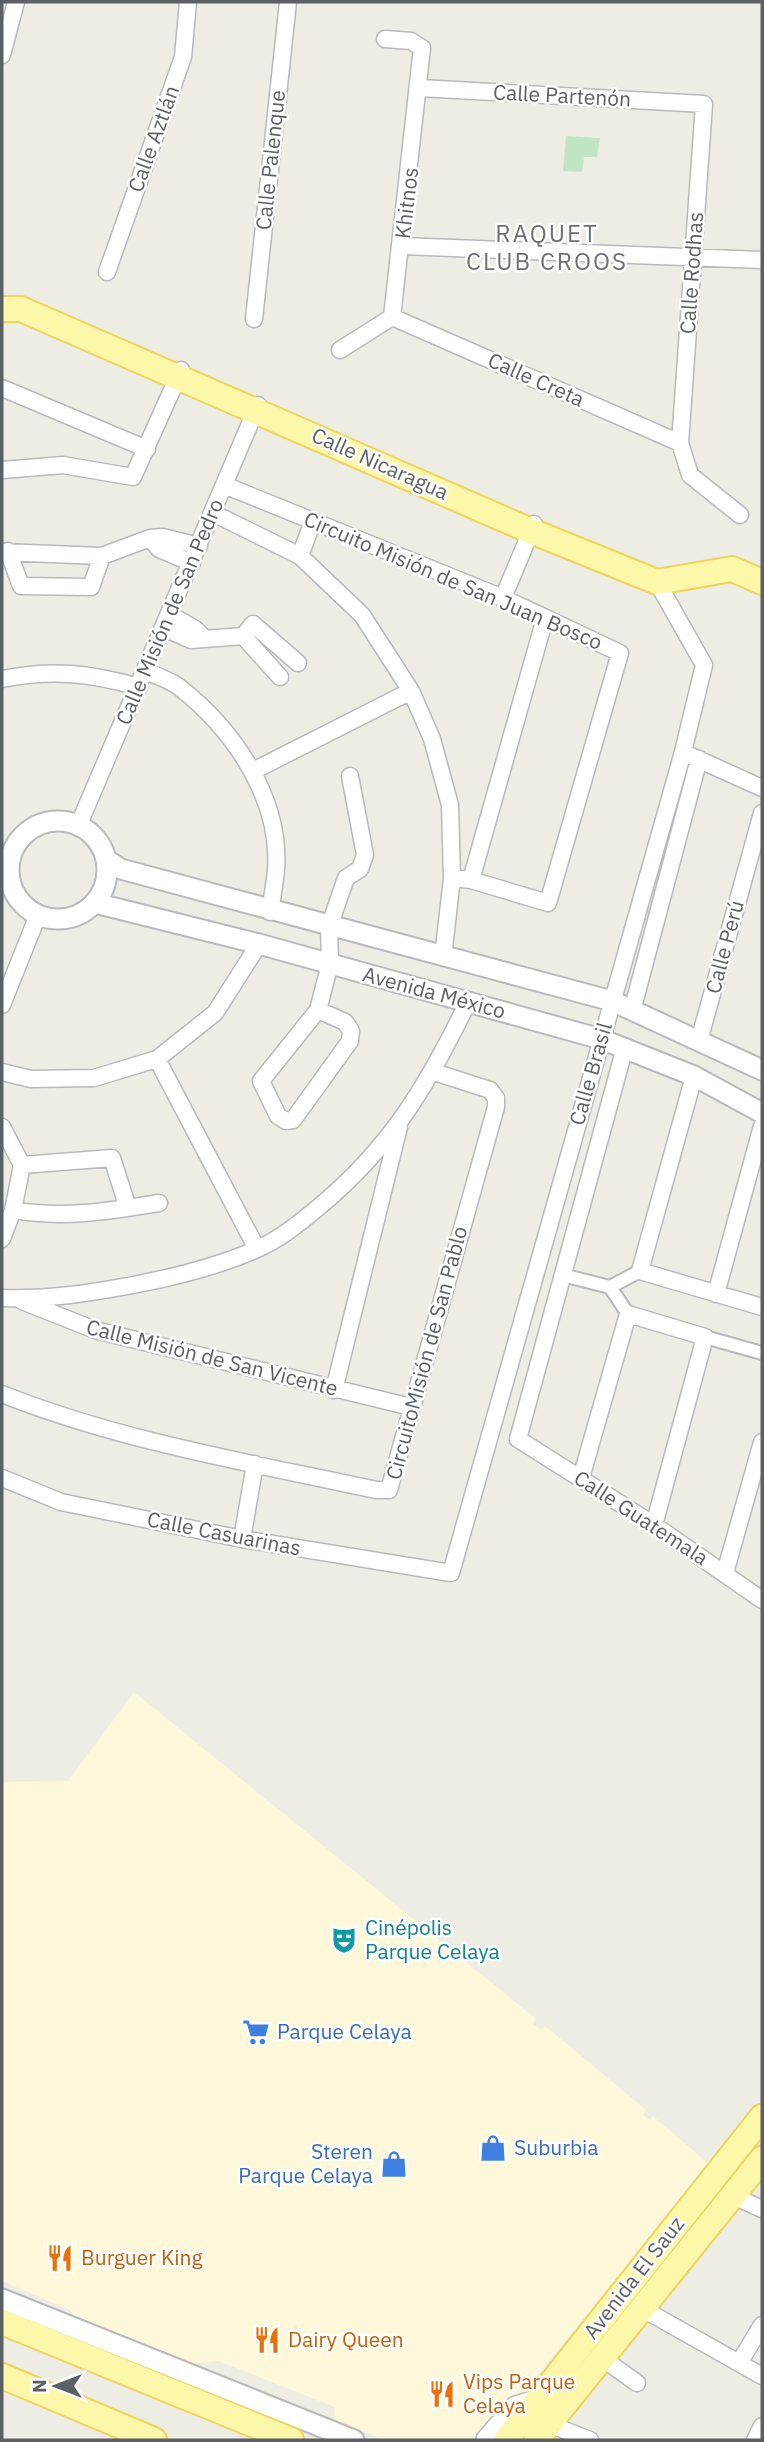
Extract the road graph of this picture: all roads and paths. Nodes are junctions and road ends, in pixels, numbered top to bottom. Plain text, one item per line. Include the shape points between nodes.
1 (16, 2) edge
2 (188, 2) edge
3 (288, 2) edge
4 (385, 38) dead end
5 (2, 55) edge
6 (420, 88) junction
7 (705, 104) joint
8 (402, 246) junction
9 (694, 256) junction
10 (762, 260) edge
11 (107, 272) dead end
12 (2, 301) edge
13 (2, 309) edge
14 (393, 317) junction
15 (254, 319) dead end
16 (340, 349) dead end
17 (180, 373) junction
18 (2, 388) edge
19 (258, 405) junction
20 (680, 443) junction
21 (147, 449) junction
22 (2, 470) edge
23 (224, 485) junction
24 (213, 513) junction
25 (740, 515) dead end
26 (313, 521) junction
27 (532, 527) junction
28 (150, 538) junction
29 (199, 546) junction
30 (5, 551) edge
31 (102, 556) junction
32 (300, 556) junction
33 (192, 563) junction
34 (762, 568) edge
35 (656, 576) junction
36 (762, 582) edge
37 (503, 598) junction
38 (545, 618) junction
39 (167, 621) junction
40 (243, 636) junction
41 (2, 679) edge
42 (142, 679) junction
43 (411, 691) junction
44 (683, 752) junction
45 (699, 759) junction
46 (253, 771) junction
47 (350, 776) dead end
48 (762, 788) edge
49 (762, 813) edge
50 (79, 824) junction
51 (7, 849) edge
52 (107, 860) junction
53 (452, 877) junction
54 (471, 880) junction
55 (6, 887) edge
56 (95, 903) junction
57 (270, 912) junction
58 (38, 915) junction
59 (329, 927) junction
60 (259, 944) junction
61 (443, 957) junction
62 (330, 964) junction
63 (612, 1001) junction
64 (468, 1002) junction
65 (2, 1005) edge
66 (318, 1010) junction
67 (632, 1011) junction
68 (658, 1023) junction
69 (601, 1039) junction
70 (699, 1041) junction
71 (625, 1047) junction
72 (646, 1054) junction
73 (157, 1059) junction
74 (762, 1070) edge
75 (2, 1072) edge
76 (434, 1072) junction
77 (694, 1076) junction
78 (762, 1113) edge
79 (400, 1124) junction
80 (762, 1125) edge
81 (3, 1130) edge
82 (22, 1166) junction
83 (159, 1203) dead end
84 (128, 1208) junction
85 (12, 1209) junction
86 (2, 1239) edge
87 (257, 1250) junction
88 (640, 1271) junction
89 (562, 1275) junction
90 (610, 1287) junction
91 (716, 1294) junction
92 (9, 1298) edge
93 (762, 1307) edge
94 (628, 1314) junction
95 (705, 1337) junction
96 (762, 1353) edge
97 (334, 1390) junction
98 (2, 1394) edge
99 (411, 1407) junction
100 (762, 1442) edge
101 (255, 1464) junction
102 (2, 1478) edge
103 (581, 1478) junction
104 (654, 1525) junction
105 (242, 1539) junction
106 (451, 1573) joint
107 (725, 1573) junction
108 (762, 1600) edge
109 (762, 2117) edge
110 (762, 2159) edge
111 (703, 2190) junction
112 (728, 2201) junction
113 (762, 2209) edge
114 (2, 2299) edge
115 (643, 2309) junction
116 (2, 2322) edge
117 (762, 2325) edge
118 (592, 2357) junction
119 (739, 2363) junction
120 (2, 2376) edge
121 (762, 2376) edge
122 (637, 2383) dead end
123 (536, 2402) junction
124 (762, 2426) edge
125 (542, 2432) edge
126 (154, 2440) edge
127 (291, 2440) edge
128 (354, 2440) edge
129 (488, 2440) edge
130 (506, 2440) edge
131 (590, 2440) edge
132 (755, 2440) edge

1 - 5 street
2 - 11 street, Calle Aztlán via 183,57
3 - 15 street, Calle Palenque
4 - 6 street, Khitnos via 411,41 422,48
6 - 7 street, Calle Partenón
6 - 8 street, Khitnos
7 - 9 street, Calle Rodhas
8 - 9 street
8 - 14 street, Khitnos
9 - 10 street
9 - 20 street, Calle Rodhas
12 - 17 main road, Calle Nicaragua via 20,301
13 - 17 main road, Calle Nicaragua via 22,309
14 - 16 street
14 - 20 street, Calle Creta
17 - 19 main road, Calle Nicaragua
17 - 21 street
18 - 21 street
19 - 23 street, Calle Misión de San Pedro
19 - 27 main road, Calle Nicaragua
20 - 25 street via 690,475
21 - 22 street via 133,477 63,465
23 - 24 street, Calle Misión de San Pedro
23 - 26 street, Circuito Misión de San Juan Bosco
24 - 29 street, Calle Misión de San Pedro
24 - 32 street
26 - 32 street
26 - 37 street, Circuito Misión de San Juan Bosco
27 - 35 main road, Calle Nicaragua
27 - 37 street
28 - 29 street
28 - 31 street
28 - 33 street via 159,549
29 - 33 street, Calle Misión de San Pedro
30 - 31 street
30 - 31 street via 21,586 91,587
32 - 43 street via 362,615
33 - 39 street, Calle Misión de San Pedro
34 - 35 main road via 734,555
35 - 36 main road via 733,569
35 - 44 street, Calle Brasil via 704,665
37 - 38 street, Circuito Misión de San Juan Bosco
38 - 54 street
38 - 54 street, Circuito Misión de San Juan Bosco via 620,653 548,903
39 - 40 street via 191,640
39 - 42 street, Calle Misión de San Pedro
40 - 40 street via 279,676 295,661 253,624
41 - 42 street via 41,672
42 - 46 street via 178,686 222,727
42 - 50 street, Calle Misión de San Pedro
43 - 46 street
43 - 53 street via 432,739 450,805
44 - 45 street
44 - 63 street, Calle Brasil
45 - 48 street
45 - 67 street
46 - 57 street via 269,811 277,867
47 - 59 street via 365,856 360,869 346,878
49 - 70 street, Calle Perú
50 - 51 street via 61,820 33,827
50 - 52 street via 96,837
51 - 55 street
52 - 56 street via 106,883
52 - 57 street, Avenida México via 121,869
53 - 54 street, Circuito Misión de San Juan Bosco
53 - 61 street
55 - 58 street
56 - 58 street via 79,915 61,920
56 - 60 street, Avenida México
57 - 59 street, Avenida México
58 - 65 street
59 - 61 street, Avenida México
59 - 62 street
60 - 62 street, Avenida México
60 - 73 street via 215,1013
61 - 63 street, Avenida México
62 - 64 street, Avenida México
62 - 66 street
63 - 67 street, Avenida México
63 - 69 street, Calle Brasil
64 - 69 street, Avenida México
64 - 76 street
66 - 66 street via 345,1022 351,1031 350,1041 293,1119 286,1121 278,1116 261,1081
67 - 68 street, Avenida México
68 - 70 street, Avenida México
68 - 72 street
69 - 71 street, Avenida México
69 - 106 street, Calle Brasil
70 - 74 street, Avenida México
71 - 72 street, Avenida México
71 - 89 street
72 - 77 street, Avenida México
73 - 75 street via 94,1078 31,1079
73 - 87 street
76 - 79 street
76 - 99 street, CircuitoMisión de San Pablo via 490,1090 496,1107
77 - 78 street, Avenida México
77 - 88 street
79 - 87 street via 351,1180 297,1225
79 - 97 street
80 - 91 street
81 - 82 street
82 - 84 street via 112,1158
82 - 85 street
83 - 84 street
84 - 85 street via 72,1216
85 - 86 street
87 - 92 street via 180,1276 80,1295
88 - 90 street
88 - 91 street
89 - 90 street
89 - 103 street, Calle Guatemala via 518,1439
90 - 94 street
91 - 93 street
92 - 97 street, Calle Misión de San Vicente via 95,1330
94 - 95 street
94 - 103 street
95 - 96 street
95 - 104 street
97 - 99 street, Calle Misión de San Vicente
98 - 101 street, CircuitoMisión de San Pablo via 54,1415
99 - 101 street, CircuitoMisión de San Pablo via 389,1490
100 - 107 street
101 - 105 street
102 - 105 street, Calle Casuarinas via 61,1502
103 - 104 street, Calle Guatemala
104 - 107 street, Calle Guatemala
105 - 106 street, Calle Casuarinas
107 - 108 street, Calle Guatemala
109 - 111 main road, Avenida El Sauz
110 - 112 main road, Avenida El Sauz
111 - 112 main road
111 - 118 main road, Avenida El Sauz
112 - 113 street
112 - 115 main road, Avenida El Sauz
114 - 128 street
115 - 118 main road, Avenida El Sauz
115 - 119 street
116 - 127 main road
117 - 119 street
118 - 122 street
118 - 123 main road, Avenida El Sauz
118 - 125 main road, Avenida El Sauz
119 - 121 street
120 - 126 main road
123 - 129 main road via 516,2408
123 - 130 main road, Avenida El Sauz
124 - 132 street
125 - 131 street

